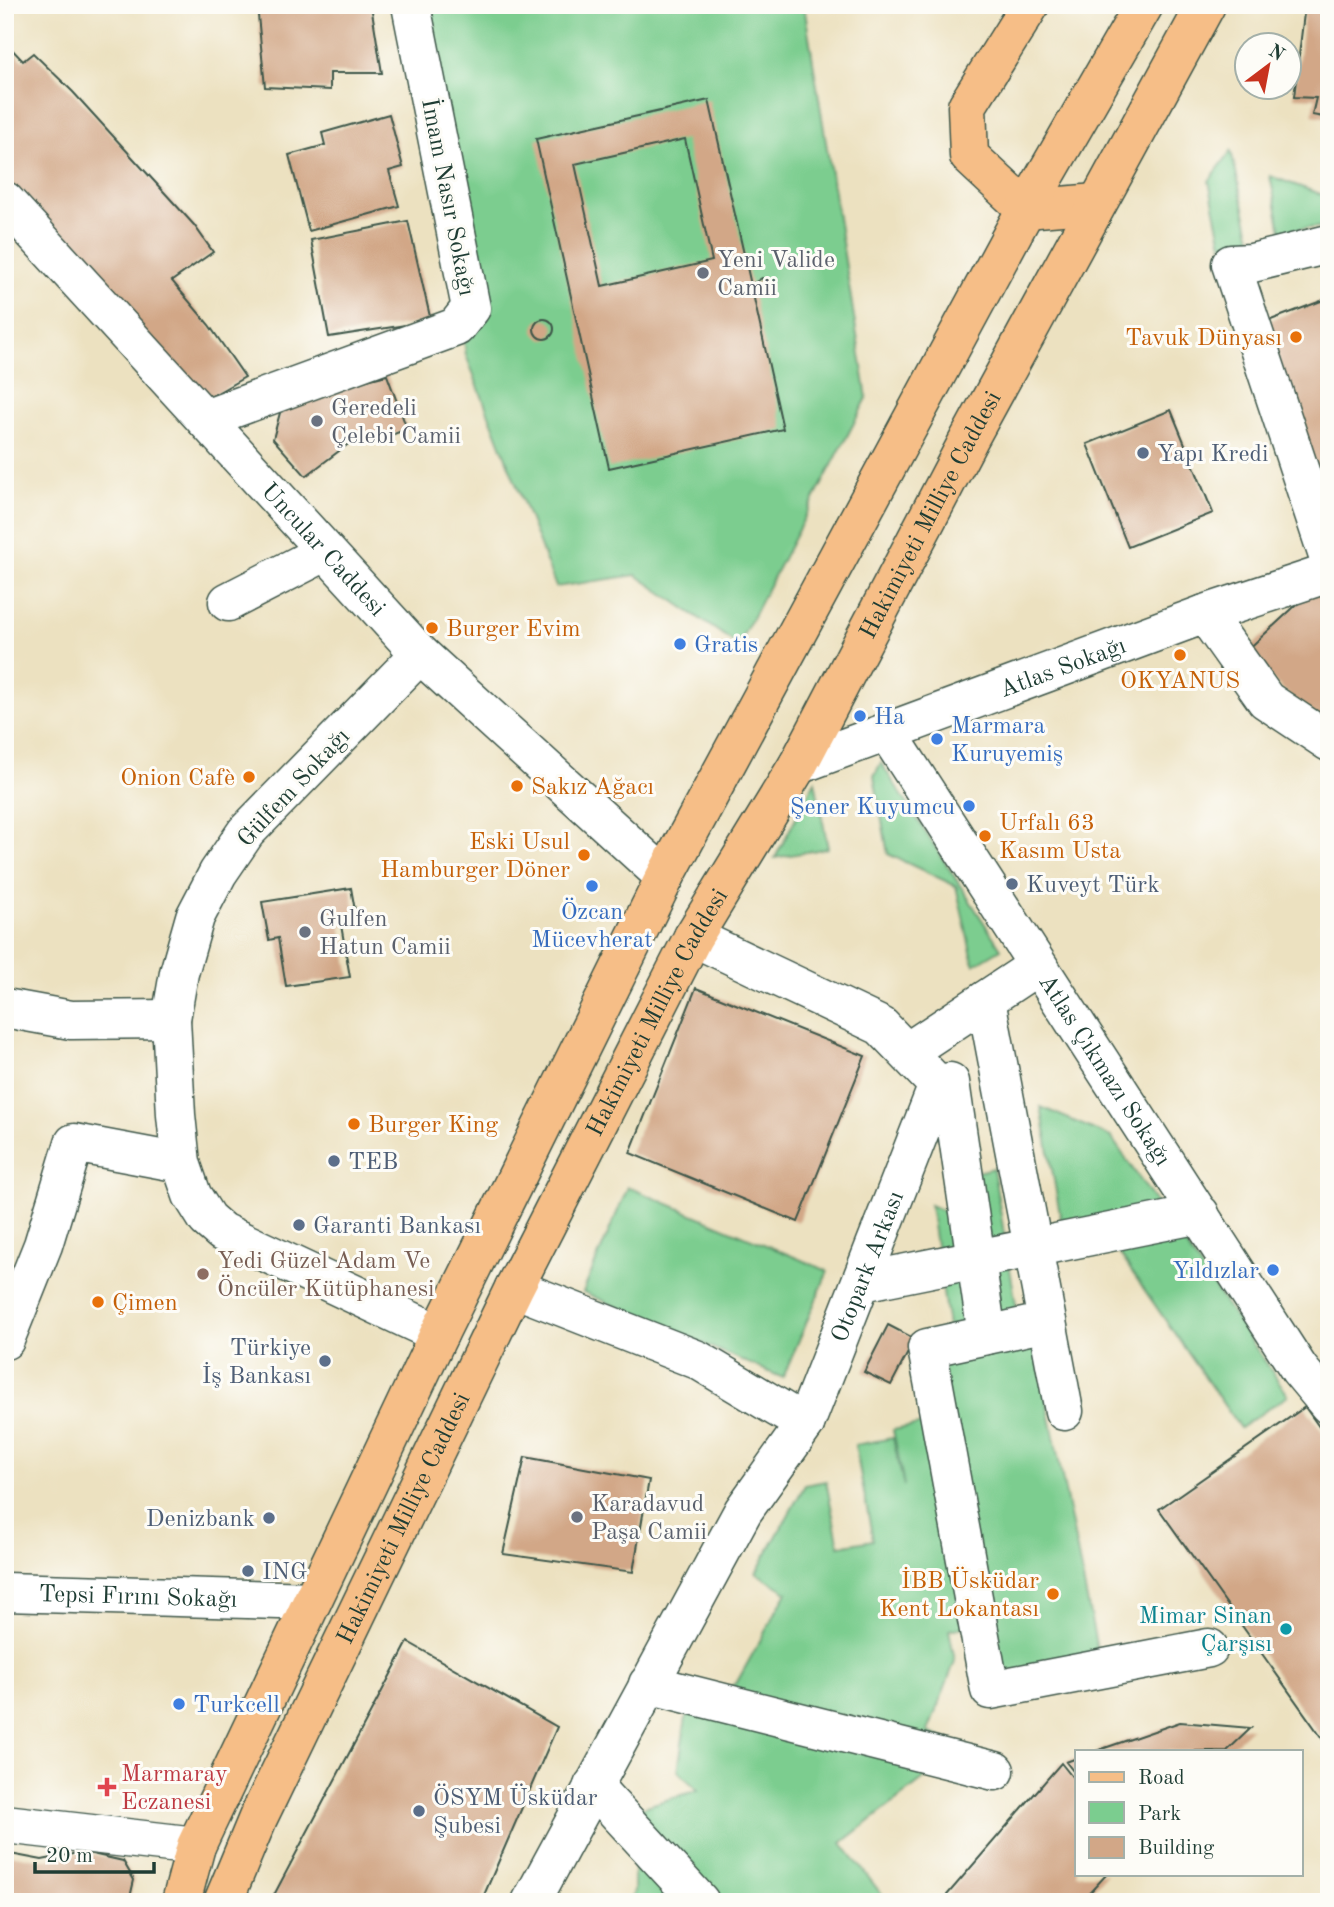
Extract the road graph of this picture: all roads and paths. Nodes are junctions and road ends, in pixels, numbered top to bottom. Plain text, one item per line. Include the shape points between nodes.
1 (411, 5) edge
2 (1030, 5) edge
3 (1144, 5) edge
4 (1206, 5) edge
5 (5, 201) edge
6 (1096, 202) junction
7 (1026, 209) junction
8 (1329, 244) edge
9 (205, 419) junction
10 (325, 552) junction
11 (1329, 559) edge
12 (1329, 573) edge
13 (228, 602) dead end
14 (1205, 614) junction
15 (420, 654) junction
16 (887, 732) junction
17 (1329, 741) edge
18 (798, 765) junction
19 (665, 877) junction
20 (693, 937) junction
21 (1037, 967) junction
22 (986, 1000) junction
23 (5, 1008) edge
24 (171, 1019) junction
25 (894, 1039) junction
26 (938, 1085) junction
27 (181, 1163) junction
28 (1200, 1214) junction
29 (1033, 1248) junction
30 (976, 1259) junction
31 (862, 1282) junction
32 (514, 1288) junction
33 (1047, 1322) junction
34 (439, 1334) junction
35 (987, 1335) junction
36 (5, 1340) edge
37 (1329, 1405) edge
38 (1064, 1411) dead end
39 (805, 1423) junction
40 (5, 1592) edge
41 (312, 1601) junction
42 (1209, 1648) dead end
43 (648, 1684) junction
44 (995, 1771) dead end
45 (593, 1786) junction
46 (5, 1824) edge
47 (196, 1846) junction
48 (181, 1902) edge
49 (223, 1902) edge
50 (531, 1902) edge
51 (700, 1902) edge

1 - 9 street, İmam Nasır Sokağı via 471,308 456,327
2 - 7 main road via 967,106 969,156
3 - 7 main road, Hakimiyeti Milliye Caddesi
4 - 6 main road, Hakimiyeti Milliye Caddesi
5 - 9 street, Uncular Caddesi
6 - 7 main road
6 - 18 main road, Hakimiyeti Milliye Caddesi
7 - 19 main road, Hakimiyeti Milliye Caddesi
8 - 11 street via 1231,264
9 - 10 street, Uncular Caddesi
10 - 13 street
10 - 15 street, Uncular Caddesi
12 - 14 street, Atlas Sokağı
14 - 16 street, Atlas Sokağı
14 - 17 street via 1266,700
15 - 19 street, Uncular Caddesi
15 - 24 street, Gülfem Sokağı via 239,842 195,917
16 - 18 street, Atlas Sokağı
16 - 21 street, Atlas Çıkmazı Sokağı
18 - 20 main road, Hakimiyeti Milliye Caddesi
19 - 34 main road, Hakimiyeti Milliye Caddesi
20 - 25 street
20 - 32 main road, Hakimiyeti Milliye Caddesi
21 - 22 street
21 - 28 street, Atlas Çıkmazı Sokağı
22 - 25 street
22 - 29 street
23 - 24 street via 71,1020
24 - 27 street, Gülfem Sokağı
25 - 26 street
26 - 30 street via 950,1082
26 - 31 street, Otopark Arkası
27 - 34 street, Gülfem Sokağı via 192,1195 222,1232
27 - 36 street via 74,1143 43,1245
28 - 29 street
28 - 37 street, Atlas Çıkmazı Sokağı via 1299,1369
29 - 30 street
29 - 33 street
30 - 31 street
30 - 35 street
31 - 39 street, Otopark Arkası
32 - 39 street via 698,1360
32 - 49 main road, Hakimiyeti Milliye Caddesi via 257,1818
33 - 35 street
33 - 38 street
34 - 41 main road, Hakimiyeti Milliye Caddesi
35 - 42 street via 927,1348 990,1690
39 - 43 street, Otopark Arkası via 743,1511
40 - 41 street, Tepsi Fırını Sokağı
41 - 47 main road, Hakimiyeti Milliye Caddesi
43 - 44 street
43 - 45 street, Otopark Arkası
45 - 50 street, Otopark Arkası
45 - 51 street
46 - 47 street
47 - 48 main road, Hakimiyeti Milliye Caddesi

